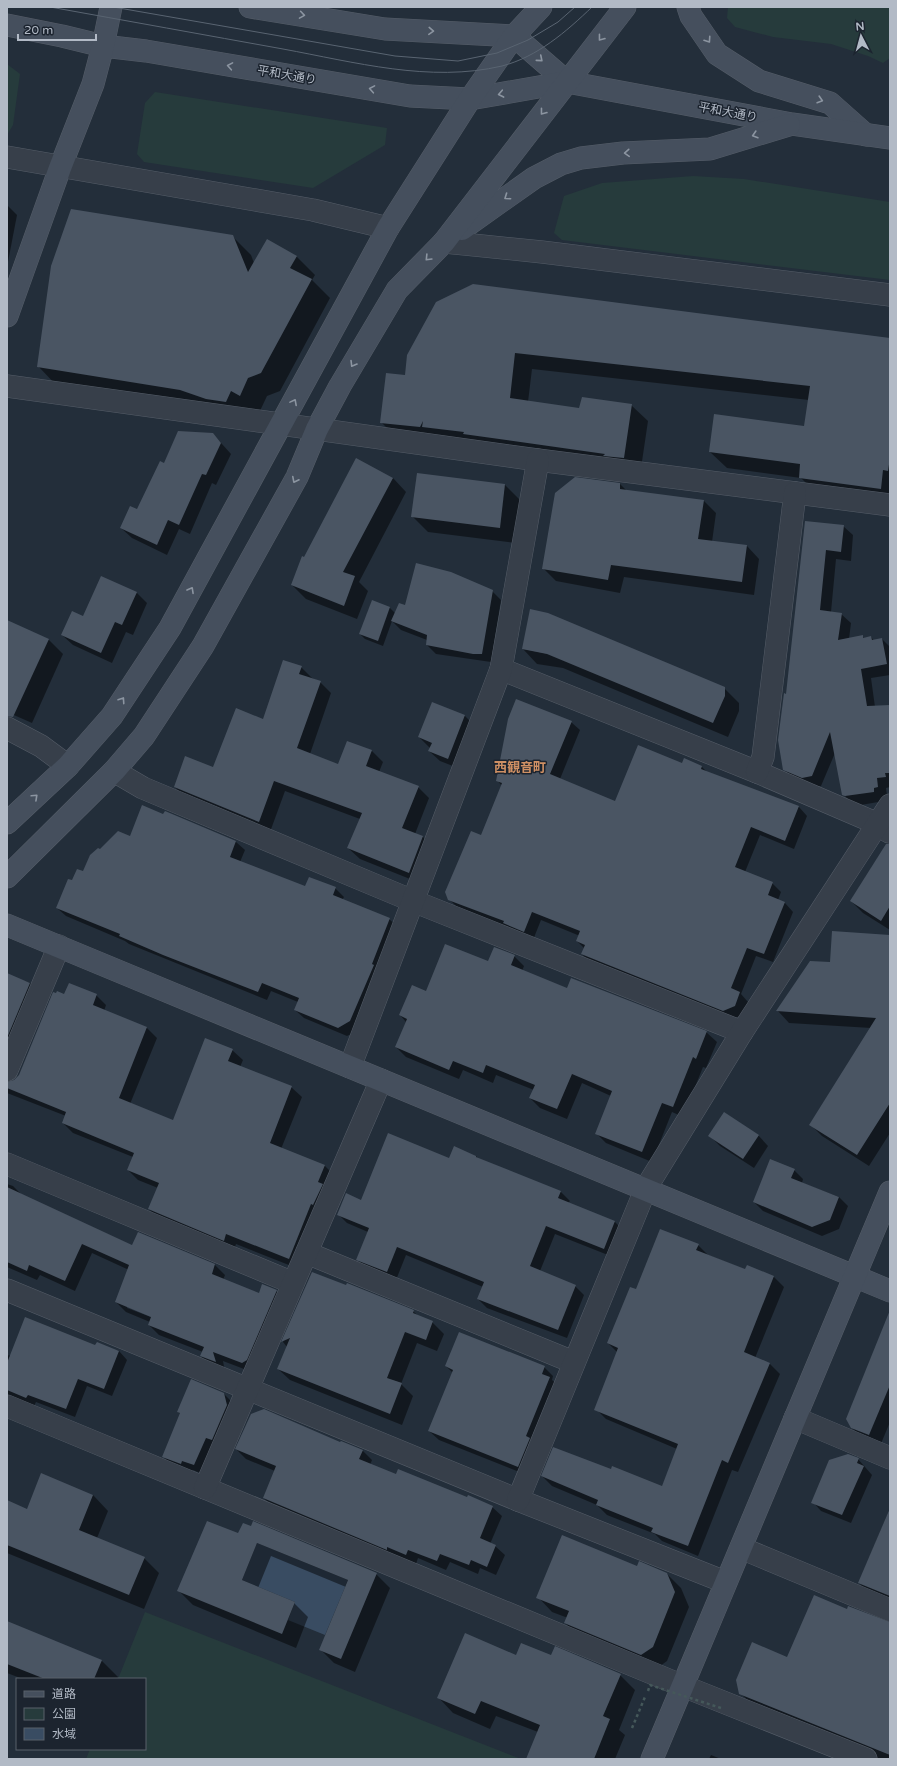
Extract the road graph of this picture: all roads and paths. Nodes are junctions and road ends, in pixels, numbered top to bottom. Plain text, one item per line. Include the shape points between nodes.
1 (111, 7) edge
2 (250, 7) edge
3 (541, 7) edge
4 (624, 7) edge
5 (688, 7) edge
6 (7, 26) edge
7 (514, 36) junction
8 (103, 46) junction
9 (567, 82) junction
10 (470, 99) junction
11 (792, 124) junction
12 (866, 135) junction
13 (890, 138) edge
14 (7, 157) edge
15 (60, 168) junction
16 (388, 228) junction
17 (444, 242) junction
18 (890, 295) edge
19 (7, 316) edge
20 (7, 386) edge
21 (283, 423) junction
22 (317, 430) junction
23 (538, 460) junction
24 (795, 493) junction
25 (890, 505) edge
26 (501, 669) junction
27 (7, 728) edge
28 (68, 766) junction
29 (114, 771) junction
30 (757, 772) junction
31 (890, 805) edge
32 (7, 823) edge
33 (884, 828) edge
34 (7, 877) edge
35 (413, 901) junction
36 (7, 925) edge
37 (59, 946) junction
38 (742, 1032) junction
39 (350, 1067) junction
40 (7, 1070) edge
41 (381, 1080) junction
42 (7, 1164) edge
43 (646, 1188) junction
44 (890, 1192) edge
45 (307, 1252) junction
46 (854, 1276) junction
47 (293, 1283) junction
48 (7, 1290) edge
49 (890, 1290) edge
50 (573, 1362) junction
51 (248, 1389) junction
52 (7, 1406) edge
53 (795, 1418) junction
54 (890, 1458) edge
55 (205, 1488) junction
56 (518, 1500) junction
57 (741, 1548) junction
58 (725, 1582) junction
59 (890, 1610) edge
60 (683, 1686) junction
61 (721, 1708) dead end
62 (632, 1728) dead end
63 (652, 1759) edge
64 (866, 1759) edge

1 - 8 street
2 -> 7 street via 385,29
3 - 7 street
4 -> 9 street
5 -> 12 street via 691,16 717,54 759,81 830,103
6 - 8 street, 平和大通り
7 -> 9 street
7 - 10 street
10 -> 8 street, 平和大通り via 410,96
8 - 15 street via 93,84
9 -> 10 street, 平和大通り
9 - 11 street, 平和大通り
9 -> 17 street
10 - 16 street
11 - 12 street, 平和大通り
11 -> 17 street via 710,149 623,153 581,158 561,164 534,178
12 - 13 street, 平和大通り
14 - 15 street
15 - 16 street via 313,210
15 - 19 street
21 -> 16 street
17 - 18 street
17 -> 22 street via 397,290
20 - 21 street
21 - 22 street
28 -> 21 street via 112,716 170,628
22 - 23 street
22 -> 29 street via 297,477 204,646 144,736
23 - 24 street
23 - 26 street
24 - 25 street
24 - 30 street via 764,757
26 - 30 street
26 - 35 street
27 - 28 street via 41,746
32 -> 28 street
29 - 34 street
29 - 35 street via 143,788
30 - 33 street
31 - 33 street
33 - 38 street
35 - 38 street
35 - 39 street
36 - 37 street
37 - 39 street
37 - 40 street
38 - 43 street
39 - 41 street
41 - 43 street
41 - 45 street
42 - 47 street
43 - 46 street
43 - 50 street
44 - 46 street
45 - 47 street
45 - 50 street
46 - 49 street
46 - 53 street
47 - 51 street
48 - 51 street
50 - 56 street
51 - 55 street
51 - 56 street
52 - 55 street
53 - 54 street
53 - 57 street
55 - 60 street
56 - 58 street
57 - 58 street
57 - 59 street
58 - 60 street
60 - 63 street
60 - 64 street
61 - 62 path, bridge via 650,1685

